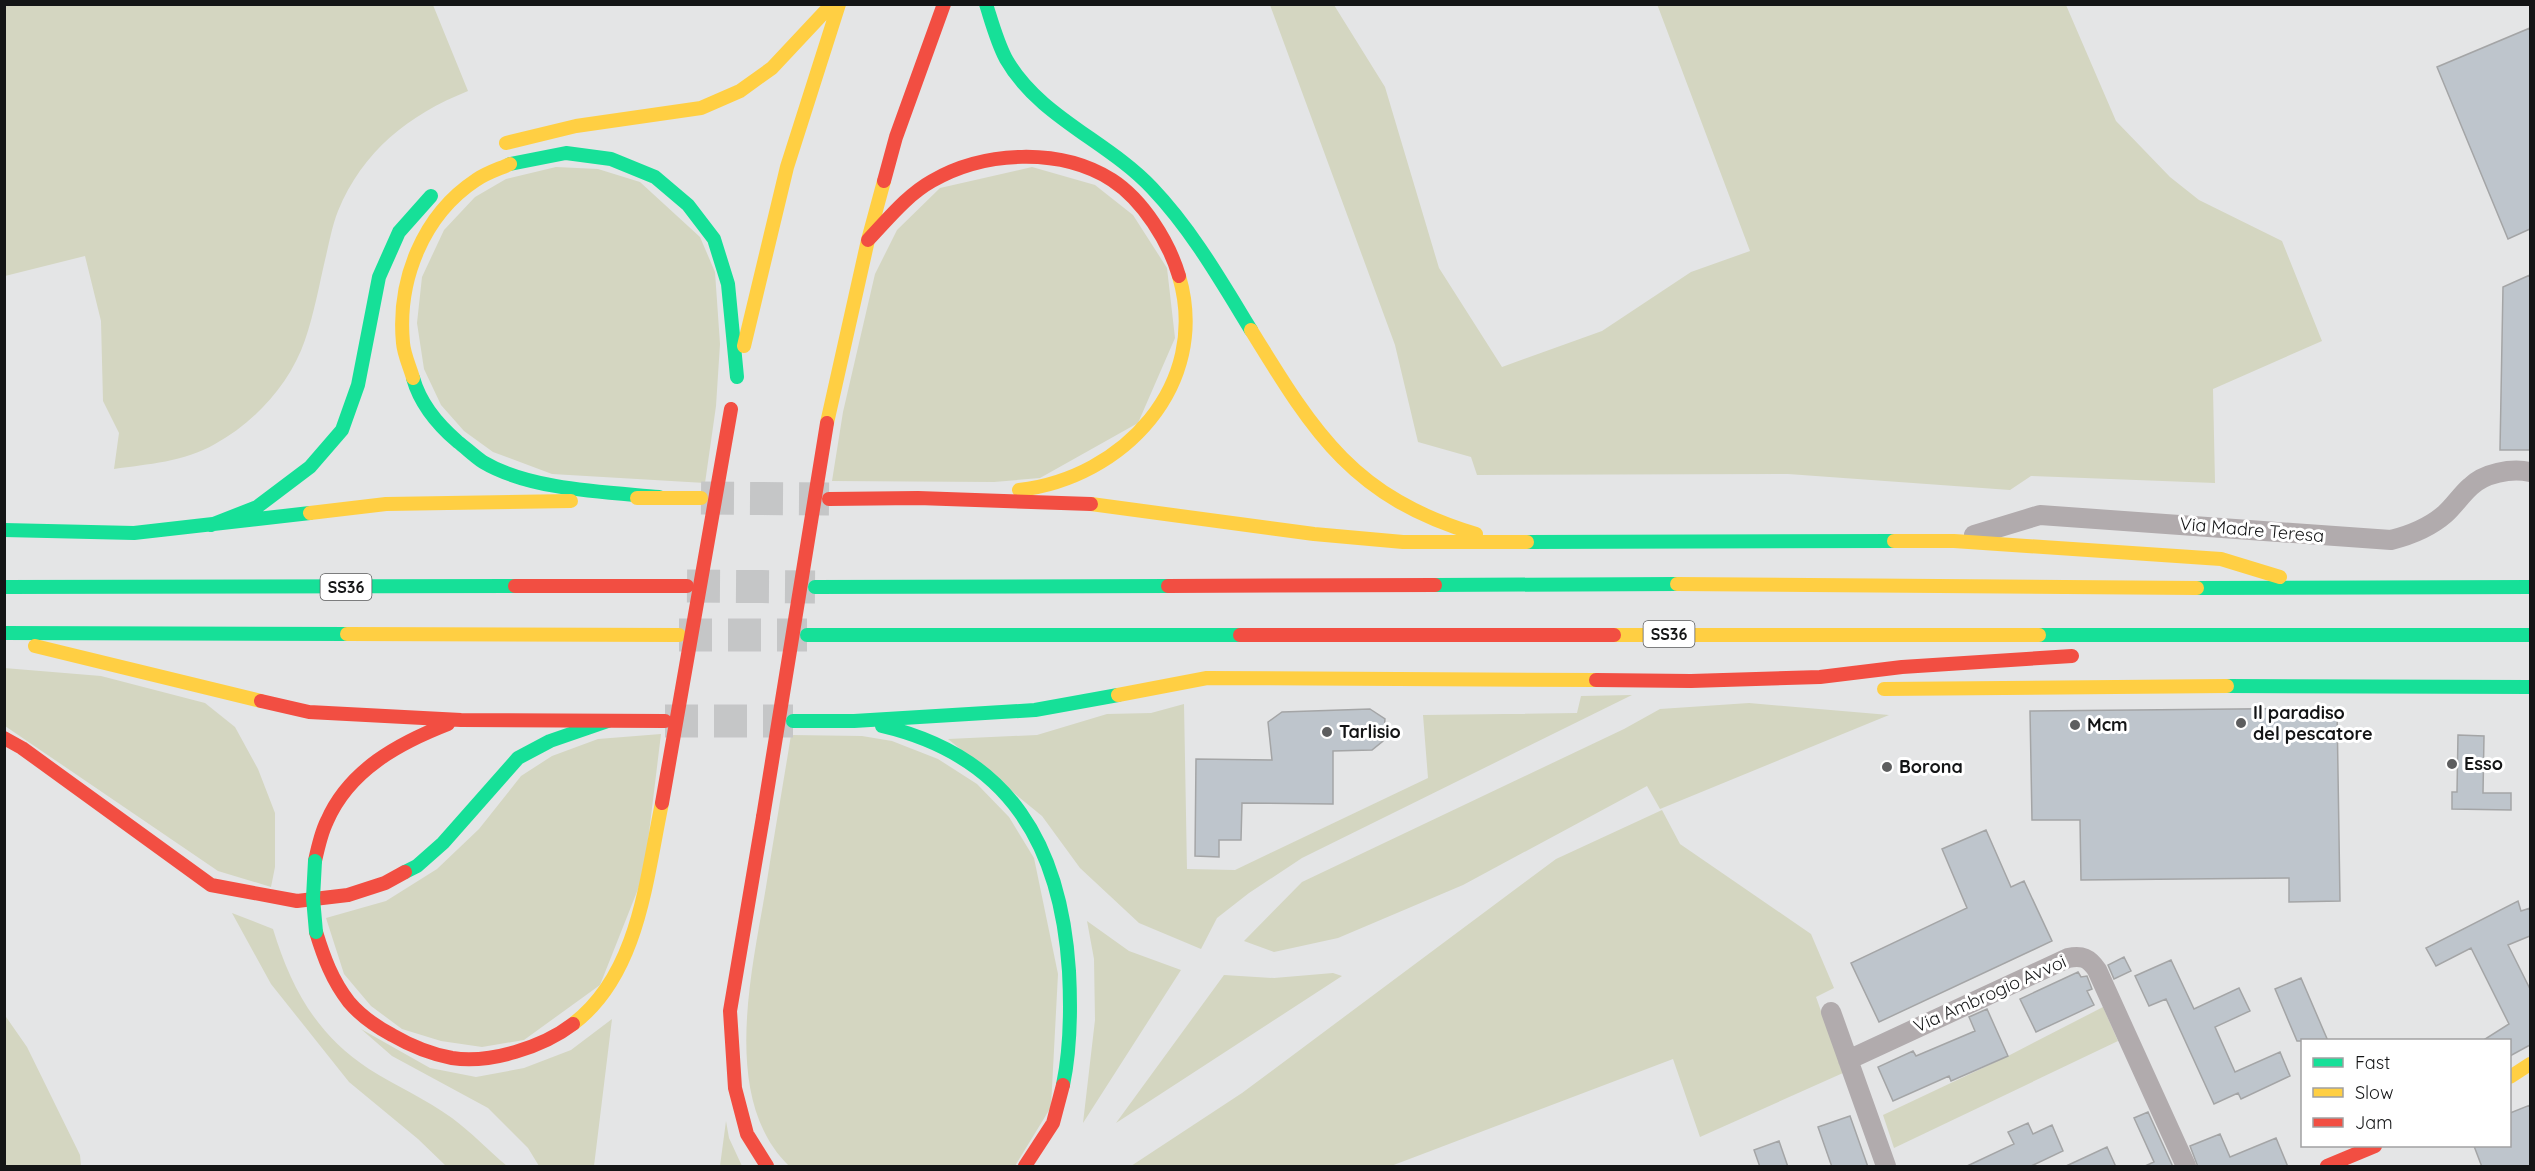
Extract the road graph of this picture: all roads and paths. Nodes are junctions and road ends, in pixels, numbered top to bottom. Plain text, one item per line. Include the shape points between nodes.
1 (832, 4) edge
2 (839, 4) edge
3 (944, 4) edge
4 (986, 4) edge
5 (489, 151) dead end
6 (439, 188) dead end
7 (868, 240) junction
8 (734, 393) junction
9 (2530, 472) edge
10 (658, 497) junction
11 (701, 498) tunnel mouth
12 (918, 498) junction
13 (829, 499) tunnel mouth
14 (210, 525) junction
15 (4, 530) edge
16 (1954, 540) junction
17 (1509, 543) junction
18 (687, 586) tunnel mouth
19 (2308, 586) junction
20 (4, 587) edge
21 (815, 587) tunnel mouth
22 (2530, 587) edge
23 (4, 633) edge
24 (679, 635) tunnel mouth
25 (807, 635) tunnel mouth
26 (2256, 636) junction
27 (2530, 636) edge
28 (4, 638) edge
29 (2131, 649) dead end
30 (2086, 654) dead end
31 (1820, 677) junction
32 (2530, 687) edge
33 (461, 720) junction
34 (608, 721) junction
35 (665, 721) tunnel mouth
36 (793, 721) tunnel mouth
37 (854, 722) junction
38 (4, 738) edge
39 (1831, 1011) dead end
40 (1848, 1060) junction
41 (2530, 1064) edge
42 (2511, 1076) edge
43 (2374, 1147) edge
44 (767, 1167) edge
45 (1025, 1167) edge
46 (1886, 1167) edge
47 (2186, 1167) edge
48 (2327, 1167) edge

1 - 5 main road via 772,68 740,91 701,108 576,126
2 - 8 main road via 787,167
3 - 7 main road via 896,137
4 - 17 main road via 992,32 1010,69 1039,101 1153,188 1178,218 1295,401 1323,438 1364,480 1393,498 1446,526
6 - 14 main road via 399,232 379,277 358,385 342,430 310,467 257,507
7 - 12 main road via 901,204 932,181 973,164 1015,157 1066,160 1111,179 1145,209 1167,243 1182,282 1187,324 1179,365 1162,404 1139,435 1103,463 1061,480 1023,489
7 - 44 main road, bridge via 827,423 730,1011 735,1088 747,1134
8 - 10 main road via 728,284 714,239 688,205 655,177 611,159 566,153 516,161 477,179 442,208 418,246 404,291 403,344 417,392 442,429 483,462 518,477 578,490
8 - 33 main road, bridge via 662,803 636,928 614,974 590,1011 560,1034 528,1048 491,1057 453,1058 413,1047 378,1027 350,1003 327,969 316,932 315,861 328,817 350,783 379,756 416,736
9 - 16 street, Via Madre Teresa via 2503,471 2471,485 2445,514 2414,534 2391,540 2040,515
10 - 11 main road
10 - 14 main road via 386,504
12 - 13 main road
12 - 17 main road via 1090,504 1336,536 1403,542
14 - 15 main road via 134,533
16 - 17 main road
16 - 19 main road via 2221,560
18 - 20 main road, SS36
19 - 21 main road
19 - 22 main road
23 - 24 main road
25 - 26 main road, SS36
26 - 27 main road, SS36
26 - 29 main road
28 - 33 main road via 309,712
30 - 31 main road
31 - 32 main road via 1866,688
31 - 37 main road via 1691,681 1207,678 1035,710
33 - 34 main road
34 - 35 main road
34 - 38 main road via 550,741 518,758 443,843 417,866 385,883 348,895 297,901 211,885
36 - 37 main road
37 - 45 main road via 899,729 976,768 1017,806 1046,853 1063,910 1070,975 1068,1056 1058,1109 1039,1149
39 - 40 street
40 - 46 street
40 - 47 street, Via Ambrogio Avvoi via 2079,956 2091,961 2097,970
41 - 42 main road
43 - 48 main road

